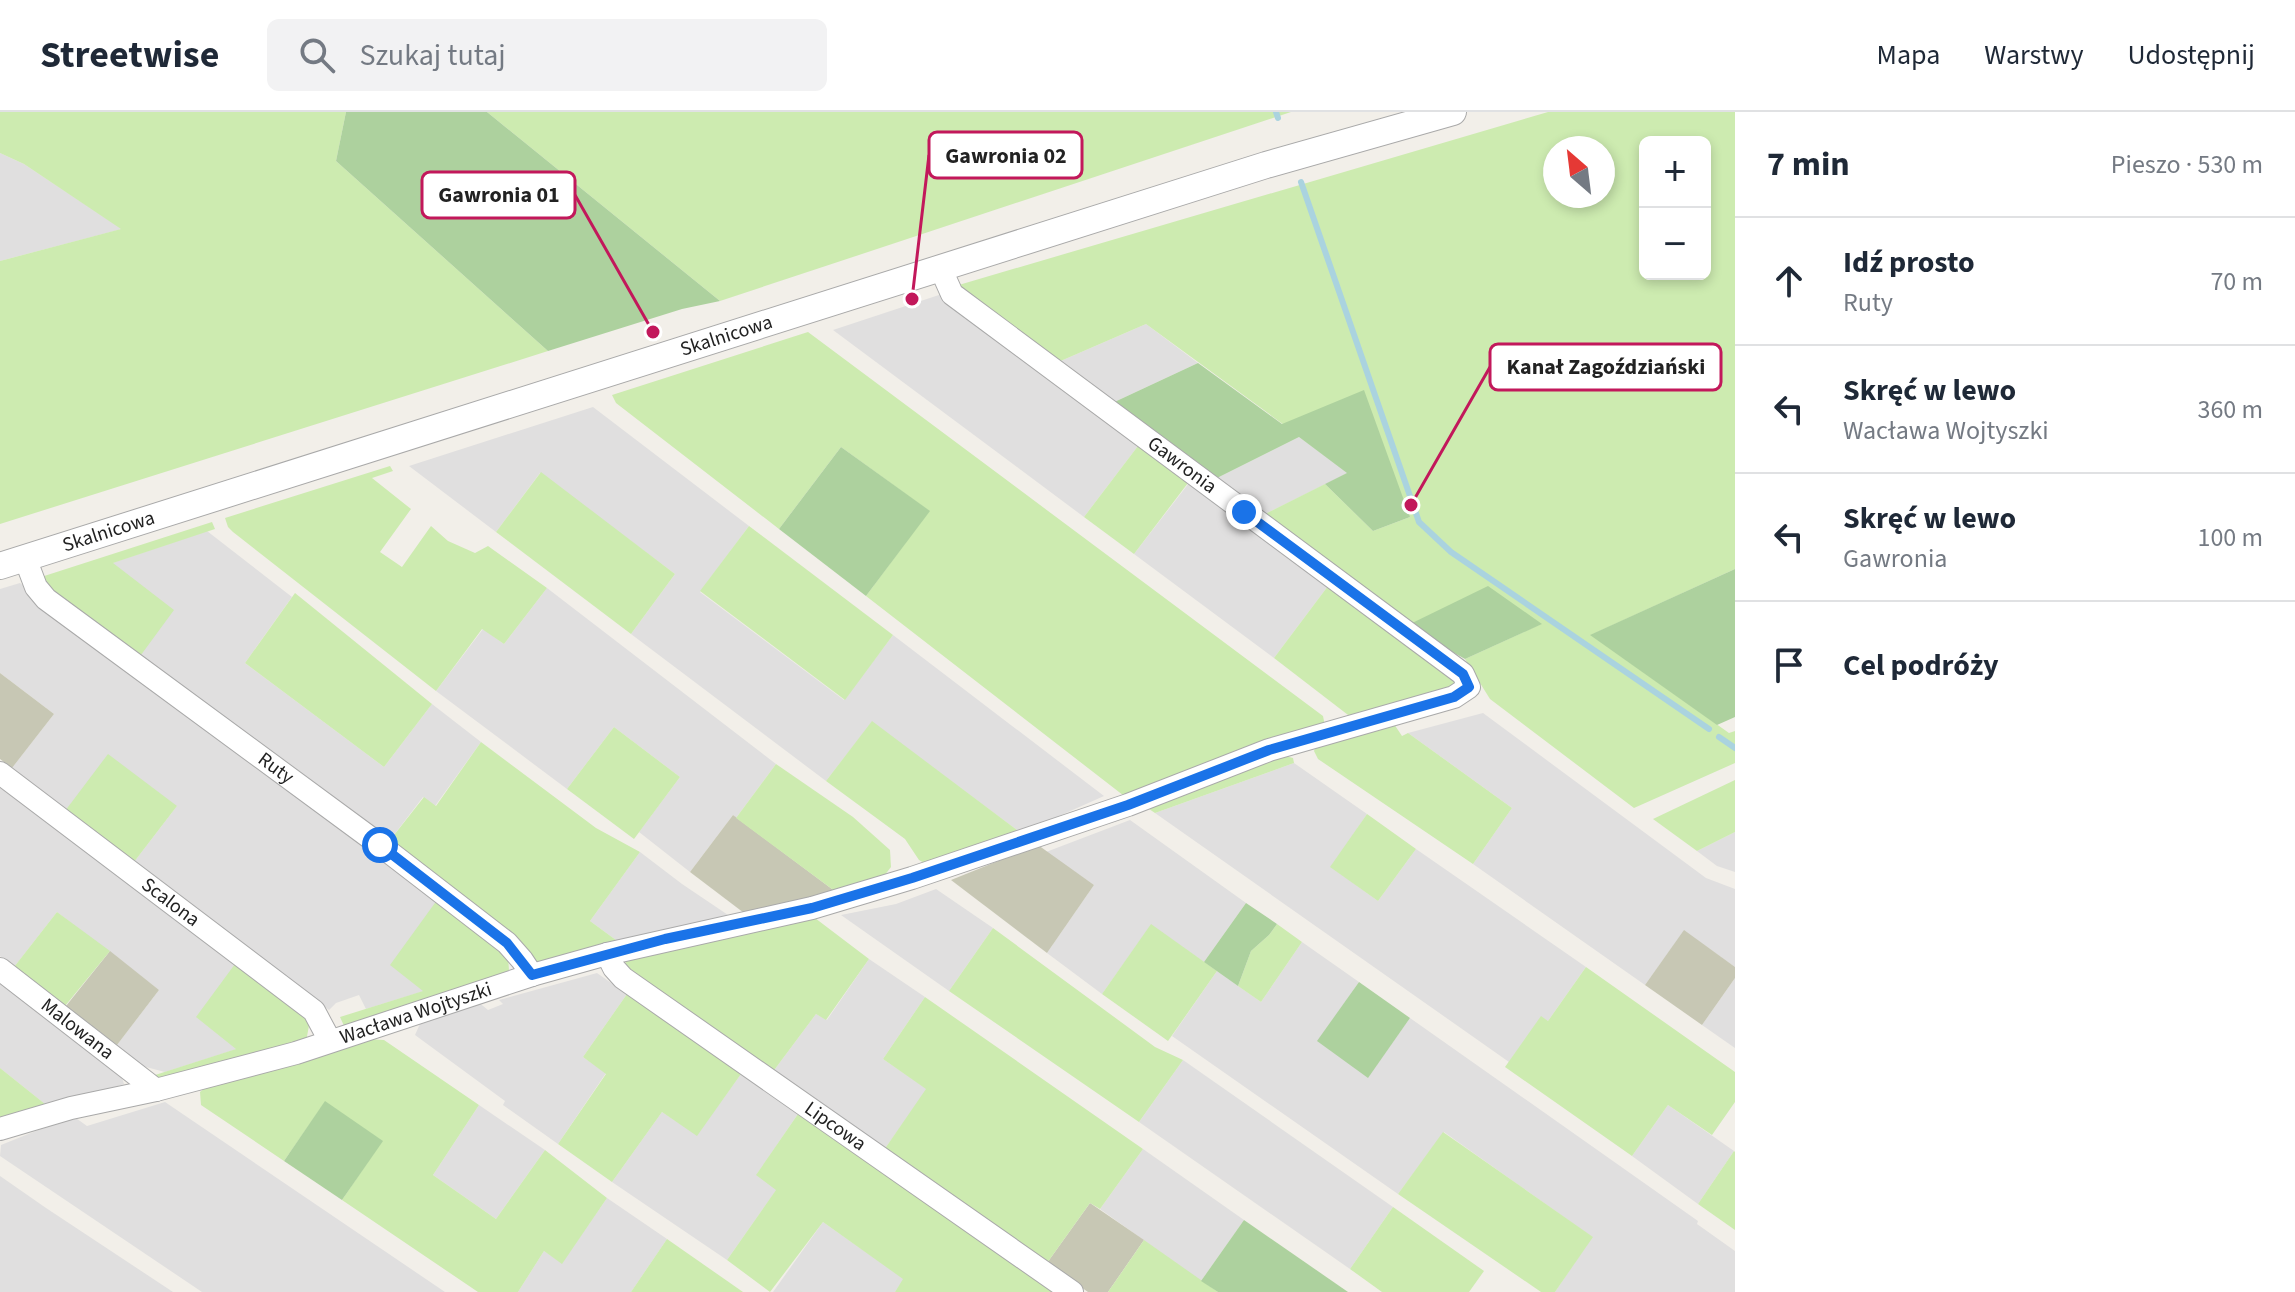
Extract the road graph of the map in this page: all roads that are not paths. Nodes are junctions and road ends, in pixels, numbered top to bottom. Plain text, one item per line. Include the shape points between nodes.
1 (1453, 112) edge
2 (940, 267) junction
3 (25, 558) junction
4 (0, 566) edge
5 (1469, 687) joint
6 (0, 773) edge
7 (607, 954) junction
8 (0, 969) edge
9 (532, 975) junction
10 (330, 1041) junction
11 (156, 1090) junction
12 (0, 1129) edge
13 (1072, 1292) edge

1 - 2 street, Skalnicowa via 1283,159
2 - 3 street, Skalnicowa
2 - 5 street, Gawronia via 952,294 1463,674
3 - 4 street, Skalnicowa
3 - 9 street, Ruty via 46,599 507,943
5 - 7 street, Wacława Wojtyszki via 1454,697 1244,758 1128,805 912,878 812,908
6 - 10 street, Scalona via 314,1011
7 - 9 street, Wacława Wojtyszki
7 - 13 street, Lipcowa via 623,978
8 - 11 street, Malowana
9 - 10 street, Wacława Wojtyszki
10 - 11 street, Wacława Wojtyszki
11 - 12 street, Wacława Wojtyszki

